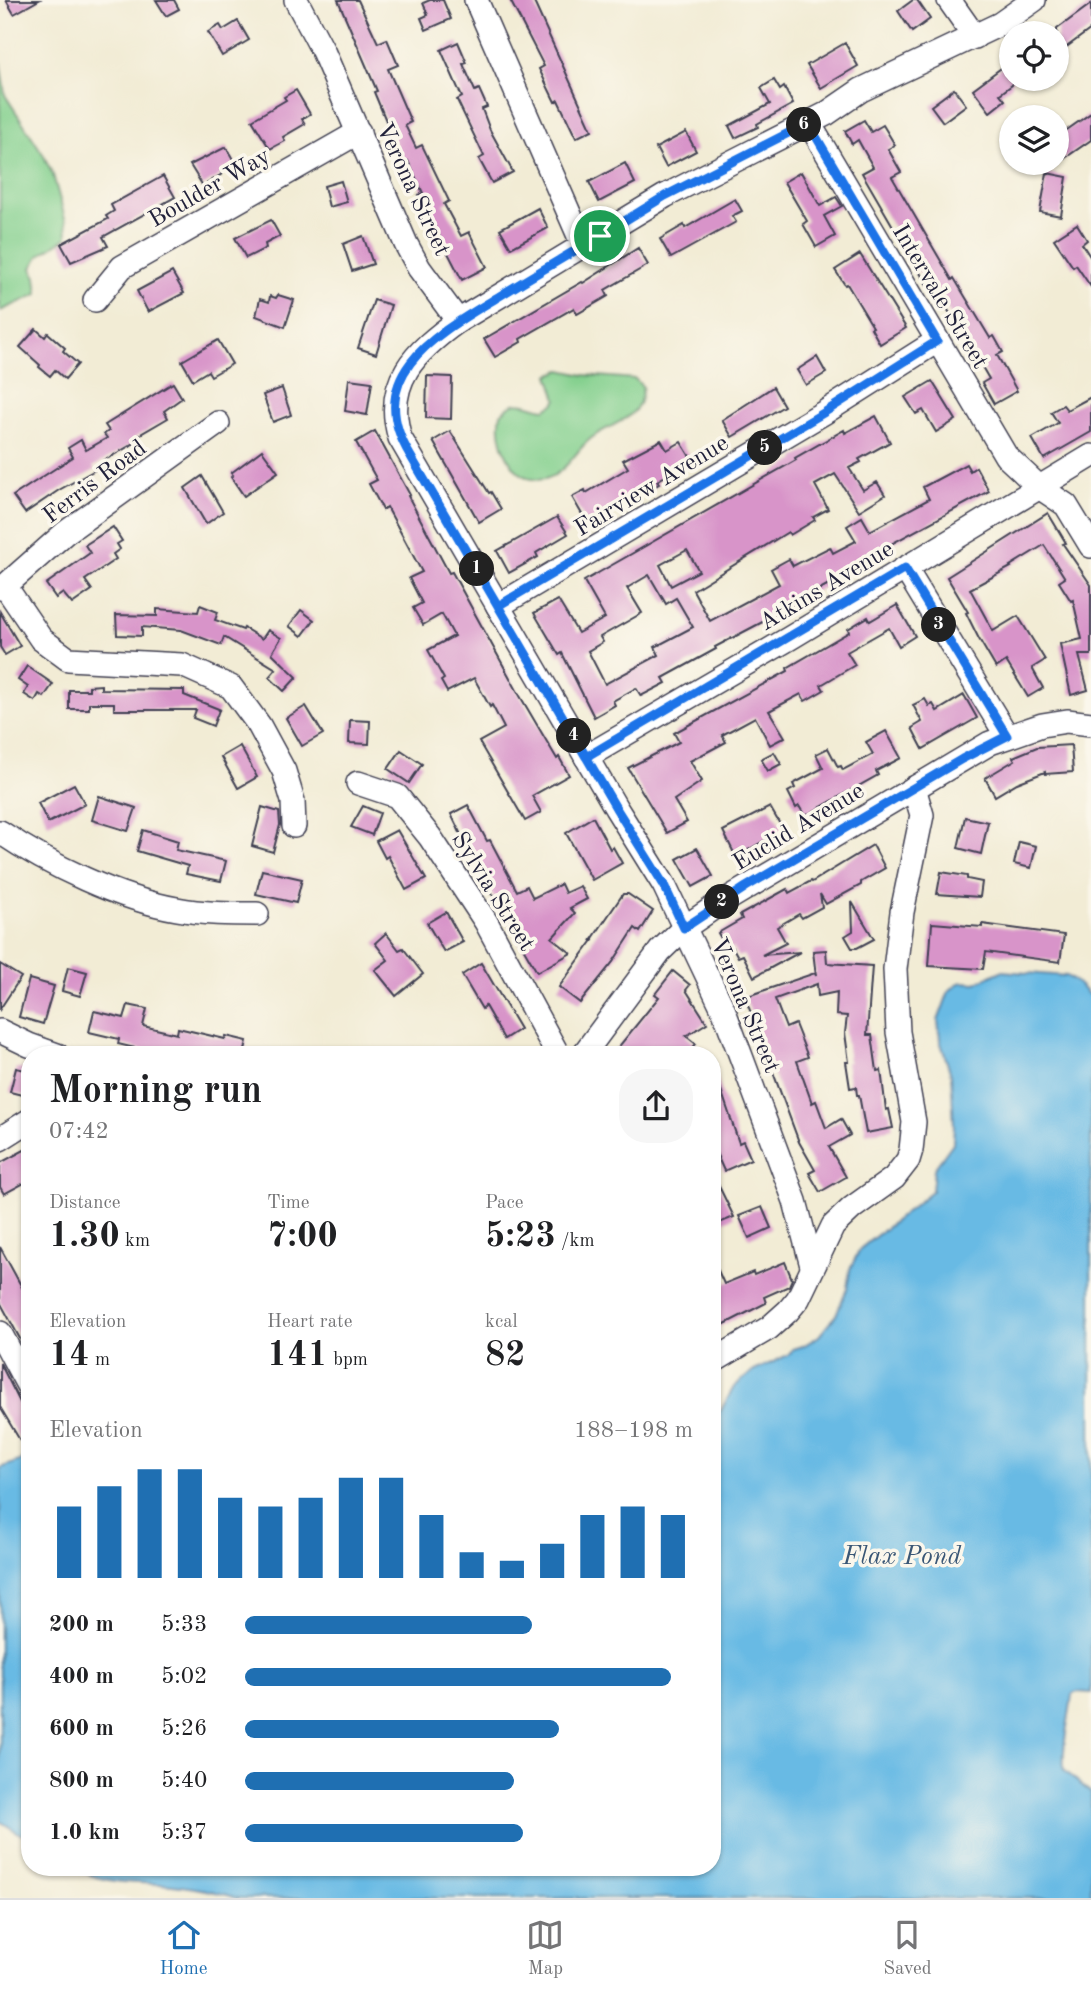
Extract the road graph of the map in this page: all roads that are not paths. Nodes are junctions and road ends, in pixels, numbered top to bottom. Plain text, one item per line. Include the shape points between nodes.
1 (296, 0) edge
2 (477, 0) edge
3 (949, 0) edge
4 (1034, 0) edge
5 (975, 37) junction
6 (808, 123) junction
7 (359, 132) junction
8 (583, 245) junction
9 (95, 300) dead end
10 (458, 321) junction
11 (937, 341) junction
12 (218, 423) dead end
13 (1091, 456) edge
14 (1039, 487) junction
15 (1091, 546) edge
16 (905, 568) junction
17 (3, 582) edge
18 (498, 606) junction
19 (1091, 724) edge
20 (1007, 736) junction
21 (586, 757) junction
22 (358, 783) dead end
23 (914, 788) junction
24 (294, 826) dead end
25 (0, 832) edge
26 (257, 914) dead end
27 (684, 928) junction
28 (0, 1031) edge
29 (32, 1046) edge
30 (553, 1046) edge
31 (590, 1046) edge
32 (21, 1126) edge
33 (0, 1139) edge
34 (795, 1201) junction
35 (839, 1220) junction
36 (812, 1266) junction
37 (0, 1334) edge
38 (721, 1357) edge
39 (21, 1372) edge

1 - 7 street, Verona Street
2 - 8 street
3 - 5 street
4 - 5 street
5 - 6 street via 861,90
6 - 8 street via 665,196
6 - 11 street, Intervale Street
7 - 9 street, Boulder Way via 122,267
7 - 10 street, Verona Street via 406,244
8 - 10 street
10 - 18 street, Verona Street via 427,344 407,367 397,392 395,421 400,438
11 - 14 street, Intervale Street via 1006,456
11 - 18 street, Fairview Avenue
12 - 17 street, Ferris Road
13 - 14 street, Atkins Avenue
14 - 15 street, Intervale Street via 1066,505
14 - 16 street, Atkins Avenue
16 - 20 street
16 - 21 street, Atkins Avenue
17 - 24 street via 41,639 68,659 182,665 231,687 284,771
18 - 21 street, Verona Street
19 - 20 street, Euclid Avenue via 1041,724
20 - 23 street, Euclid Avenue
21 - 27 street, Verona Street via 664,885
22 - 30 street, Sylvia Street via 397,796 430,837 486,922
23 - 27 street, Euclid Avenue
23 - 35 street via 922,815 895,969 898,1032 911,1097 913,1140 908,1160 894,1178
25 - 26 street via 69,871 138,900 178,910
27 - 31 street, Euclid Avenue via 651,962
27 - 34 street, Verona Street via 724,1011
28 - 29 street
32 - 33 street
34 - 35 street via 812,1215
34 - 36 street, Verona Street
35 - 36 street
36 - 38 street via 788,1311
37 - 39 street

